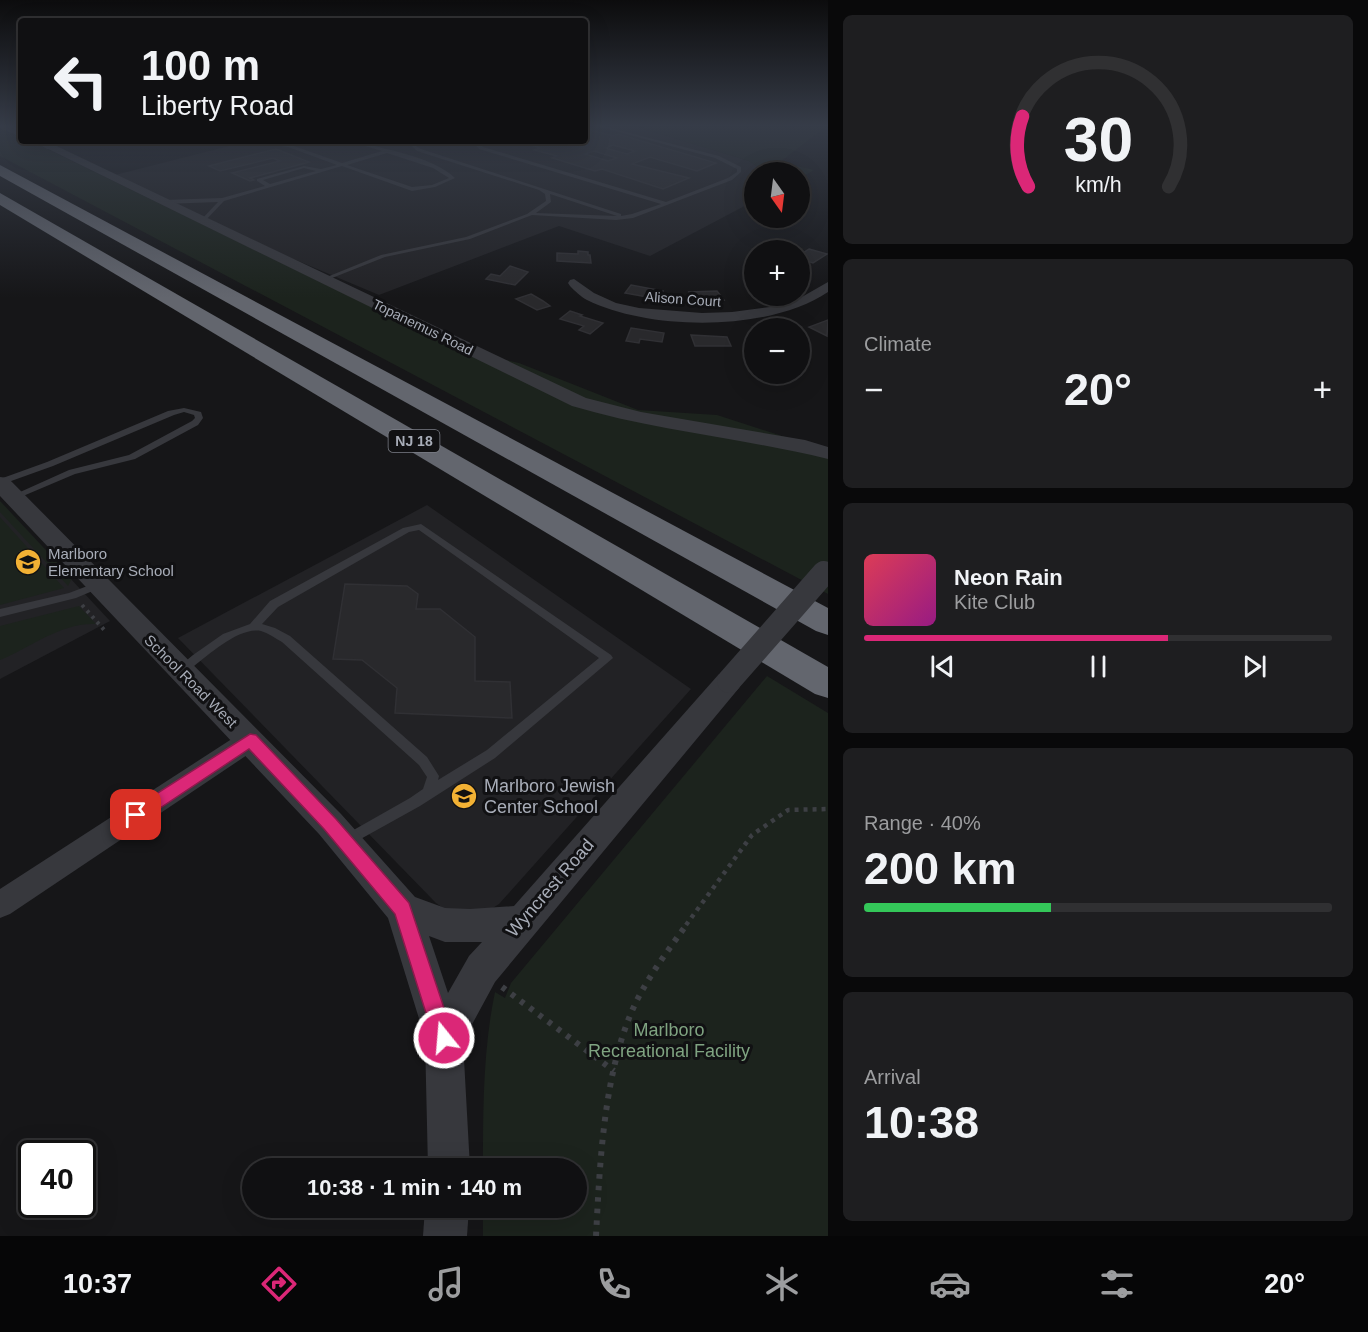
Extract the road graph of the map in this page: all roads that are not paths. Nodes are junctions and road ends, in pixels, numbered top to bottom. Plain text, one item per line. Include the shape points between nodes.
1 (23, 183) edge
2 (124, 183) edge
3 (264, 183) edge
4 (281, 183) edge
5 (394, 183) edge
6 (441, 183) edge
7 (521, 183) edge
8 (596, 183) edge
9 (721, 183) edge
10 (269, 186) junction
11 (541, 189) junction
12 (0, 198) edge
13 (222, 200) junction
14 (164, 202) junction
15 (666, 204) junction
16 (529, 214) junction
17 (625, 217) junction
18 (203, 221) junction
19 (325, 279) junction
20 (574, 283) dead end
21 (828, 286) edge
22 (828, 453) edge
23 (4, 487) edge
24 (826, 571) edge
25 (89, 595) junction
26 (0, 613) edge
27 (828, 623) edge
28 (253, 627) junction
29 (181, 669) junction
30 (828, 684) edge
31 (250, 740) junction
32 (421, 797) junction
33 (345, 842) junction
34 (0, 905) edge
35 (403, 909) junction
36 (521, 922) junction
37 (444, 1038) junction
38 (450, 1158) edge
39 (446, 1218) edge
40 (445, 1236) edge

1 - 27 highway, NJ 18
2 - 14 street, Topanemus Road
3 - 10 lane
4 - 10 lane
5 - 6 lane via 412,189
7 - 11 lane
8 - 15 lane
9 - 15 lane
10 - 13 lane
11 - 16 lane via 549,201
11 - 17 lane
12 - 30 highway, NJ 18
13 - 14 lane
13 - 18 lane
14 - 18 street, Topanemus Road
15 - 17 lane
16 - 17 lane
16 - 19 lane via 468,238 384,256
18 - 19 street, Topanemus Road
19 - 22 street, Topanemus Road via 579,402 626,415 776,440
20 - 21 street, Alison Court via 584,294 605,303 662,315 703,318 779,310
23 - 23 lane via 171,412 198,414 195,423 132,457
23 - 25 street, School Road West
24 - 36 street, Wyncrest Road, bridge
25 - 26 lane
25 - 29 street, School Road West
28 - 29 lane via 233,634
28 - 32 lane via 268,629 286,639 423,761 433,776 428,792
28 - 32 lane via 274,604 406,530 421,527 607,658 490,754
29 - 31 street, School Road West
31 - 33 street, School Road West
31 - 34 street
32 - 33 lane
33 - 35 street, School Road West
35 - 36 street, School Road West via 445,925
35 - 37 street, School Road West
36 - 37 street, Wyncrest Road via 482,969
37 - 38 street
39 - 40 street

